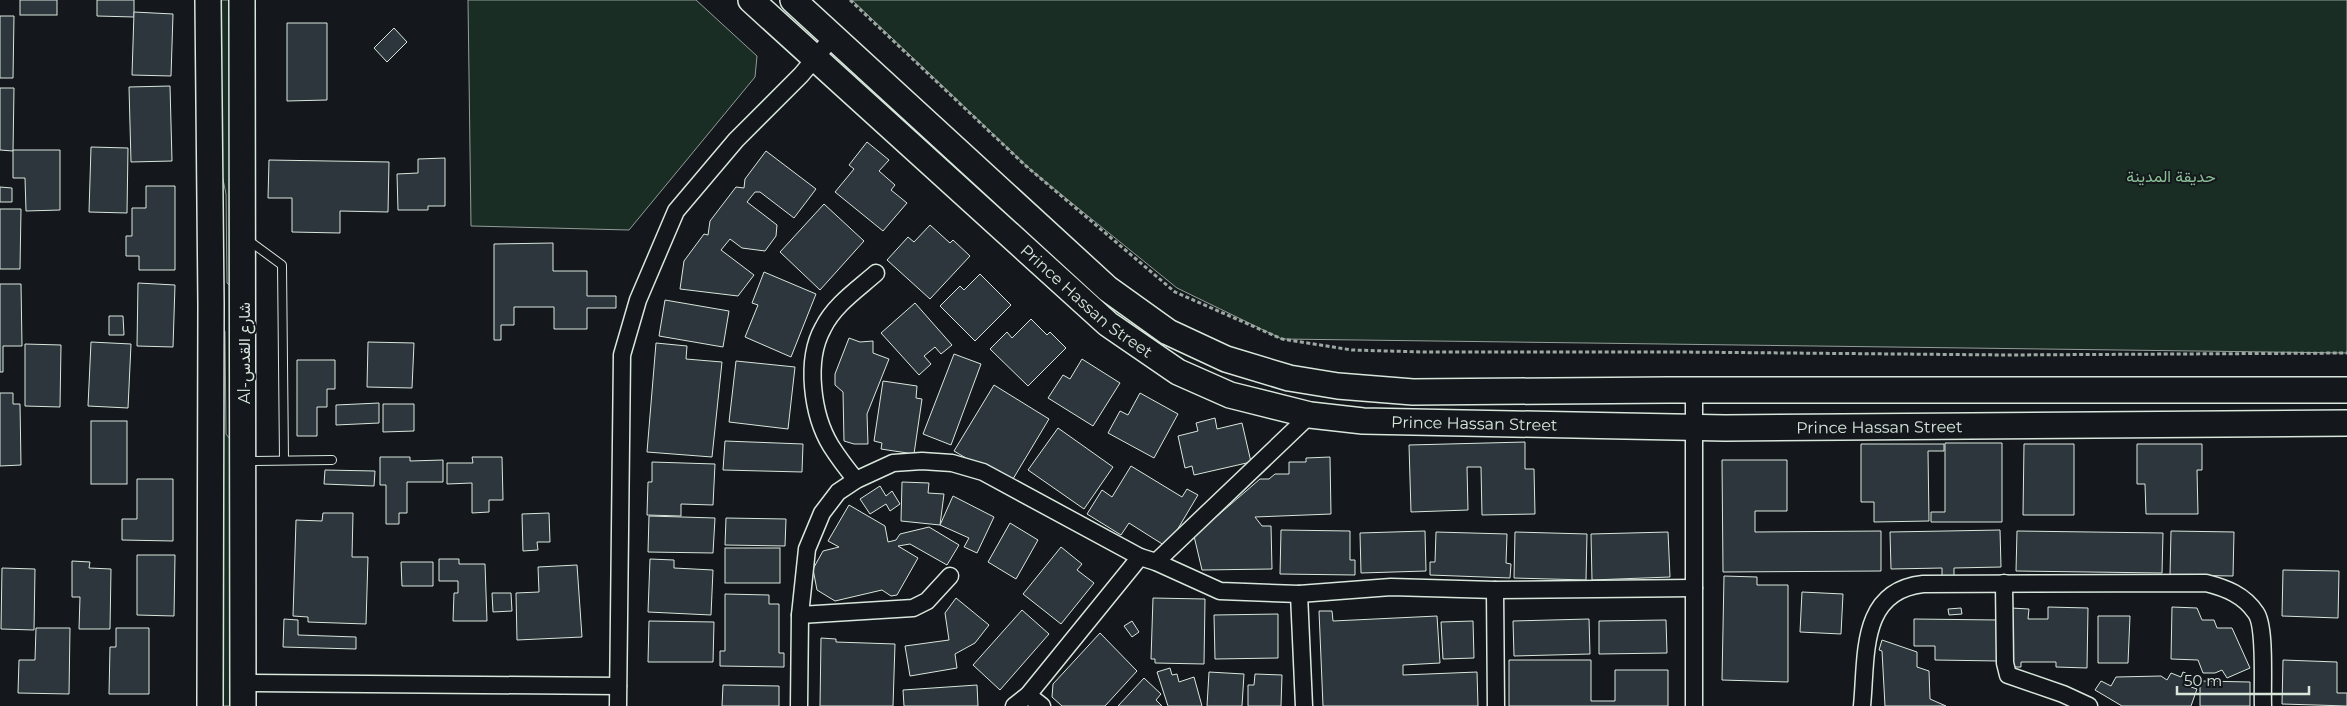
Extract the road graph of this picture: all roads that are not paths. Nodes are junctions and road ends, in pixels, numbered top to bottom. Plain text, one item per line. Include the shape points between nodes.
1 (208, 0) edge
2 (242, 0) edge
3 (751, 0) edge
4 (792, 0) edge
5 (832, 38) junction
6 (816, 59) junction
7 (244, 237) junction
8 (876, 274) dead end
9 (211, 304) junction
10 (244, 304) junction
11 (1694, 390) junction
12 (2347, 390) edge
13 (1310, 415) junction
14 (2346, 424) edge
15 (1693, 426) junction
16 (284, 460) junction
17 (332, 460) dead end
18 (244, 461) junction
19 (856, 480) junction
20 (1140, 557) junction
21 (1156, 562) junction
22 (950, 576) dead end
23 (2004, 583) junction
24 (1694, 588) junction
25 (1495, 590) junction
26 (1298, 594) junction
27 (800, 615) junction
28 (618, 686) junction
29 (243, 695) edge
30 (1028, 695) junction
31 (2060, 700) edge
32 (210, 706) edge
33 (618, 706) edge
34 (799, 706) edge
35 (1014, 706) edge
36 (1042, 706) edge
37 (1304, 706) edge
38 (1496, 706) edge
39 (1694, 706) edge
40 (1862, 706) edge
41 (2089, 706) edge
42 (2263, 706) edge

1 - 9 main road, Al-شارع القدس
2 - 7 main road, Al-شارع القدس
3 - 6 main road, Prince Hassan Street
4 - 5 main road, Prince Hassan Street
5 - 6 street
5 - 11 main road, Prince Hassan Street via 1108,289 1168,332 1226,359 1289,378 1413,392
6 - 13 main road, Prince Hassan Street via 1108,324 1178,372 1230,395
6 - 28 street via 736,140 676,212 638,300 622,355
7 - 10 main road, Al-شارع القدس
7 - 16 lane via 282,265
8 - 19 street via 842,303 822,328 813,359 813,393 820,420 830,444
9 - 10 main road
9 - 32 main road, Al-شارع القدس
10 - 18 main road, Al-شارع القدس
11 - 12 main road, Prince Hassan Street
11 - 15 street
13 - 15 main road, Prince Hassan Street via 1363,421
13 - 21 street
14 - 15 main road, Prince Hassan Street
15 - 24 street
16 - 17 lane
16 - 18 lane
18 - 29 main road, Al-شارع القدس
19 - 20 street via 893,463 952,463 983,472
19 - 27 street via 838,492 818,522 807,549
20 - 21 street
20 - 30 street
21 - 26 street via 1220,591
22 - 27 street via 927,600 913,608
23 - 31 street via 2008,675
23 - 40 street via 1923,584 1905,586 1891,594 1878,607 1870,627
23 - 42 street via 2206,583 2228,589 2242,598 2256,614 2261,633
24 - 25 street
24 - 39 street
25 - 26 street via 1392,588
25 - 38 street
26 - 37 street
27 - 34 street
28 - 29 street
28 - 33 street
30 - 35 street
30 - 36 street
31 - 41 street

